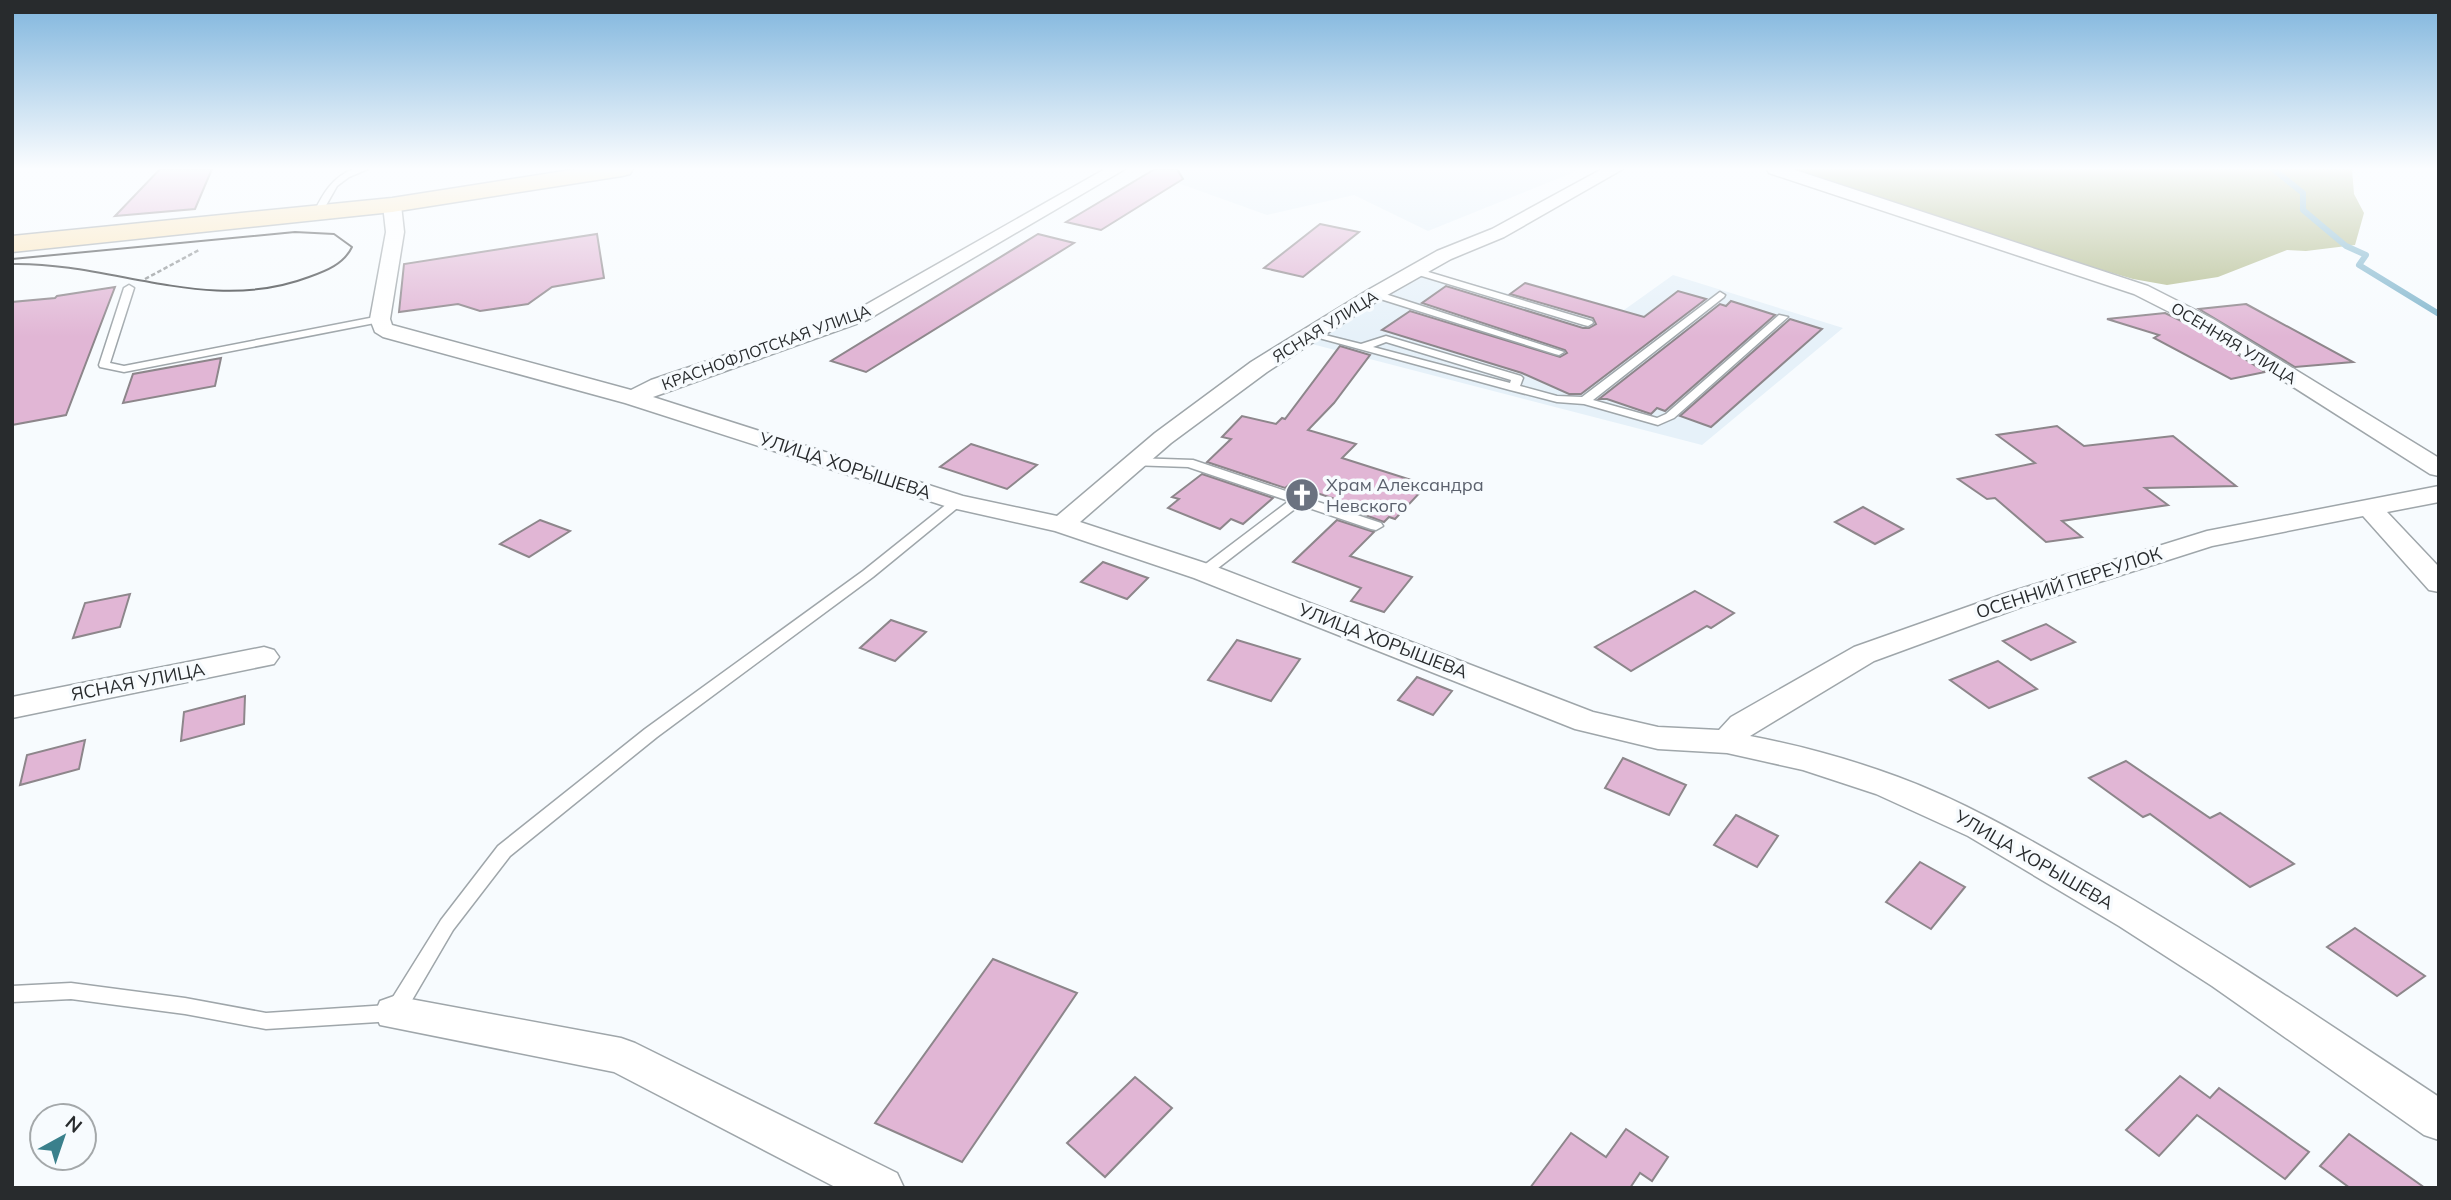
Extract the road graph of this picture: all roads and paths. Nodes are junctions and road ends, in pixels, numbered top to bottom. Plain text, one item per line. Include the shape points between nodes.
1 (205, 225) edge
2 (394, 225) edge
3 (1018, 225) edge
4 (1513, 225) edge
5 (1944, 225) edge
6 (12, 244) edge
7 (1415, 271) junction
8 (128, 288) dead end
9 (1375, 294) junction
10 (1720, 295) dead end
11 (1783, 317) dead end
12 (380, 319) junction
13 (1588, 323) dead end
14 (1312, 335) junction
15 (1559, 352) dead end
16 (633, 398) junction
17 (1585, 401) junction
18 (1134, 462) junction
19 (2439, 469) edge
20 (2439, 494) edge
21 (1298, 500) junction
22 (957, 502) junction
23 (2367, 506) junction
24 (1062, 525) junction
25 (1376, 526) dead end
26 (1204, 572) junction
27 (2439, 584) edge
28 (264, 657) dead end
29 (12, 708) edge
30 (1727, 742) junction
31 (12, 994) edge
32 (394, 1013) junction
33 (2439, 1121) edge
34 (882, 1188) edge

1 - 6 main road
2 - 12 street
3 - 16 street, КРАСНОФЛОТСКАЯ УЛИЦА via 860,316
4 - 7 street, ЯСНАЯ УЛИЦА
5 - 19 street, ОСЕННЯЯ УЛИЦА via 2141,290 2206,323
7 - 9 street, ЯСНАЯ УЛИЦА
7 - 13 lane
8 - 12 lane via 104,365 124,369
9 - 14 street, ЯСНАЯ УЛИЦА
9 - 15 lane
10 - 17 lane
11 - 17 lane via 1662,421
12 - 16 street, УЛИЦА ХОРЫШЕВА via 382,328 390,333
14 - 17 lane via 1557,399
14 - 18 street, ЯСНАЯ УЛИЦА via 1259,367
16 - 22 street, УЛИЦА ХОРЫШЕВА
18 - 21 lane via 1189,463
18 - 24 street, ЯСНАЯ УЛИЦА
20 - 23 street, ОСЕННИЙ ПЕРЕУЛОК
21 - 25 lane
21 - 26 lane
22 - 24 street, УЛИЦА ХОРЫШЕВА
22 - 32 lane via 868,574 651,733 504,851 447,925
23 - 27 street
23 - 30 street, ОСЕННИЙ ПЕРЕУЛОК via 2207,539 2014,600 1864,654 1742,725
24 - 26 street, УЛИЦА ХОРЫШЕВА
26 - 30 street, УЛИЦА ХОРЫШЕВА via 1586,721 1658,738
28 - 29 street, ЯСНАЯ УЛИЦА
30 - 33 street, УЛИЦА ХОРЫШЕВА via 1837,768 1980,827 2225,975
31 - 32 lane via 71,991 266,1021
32 - 34 street via 621,1056

